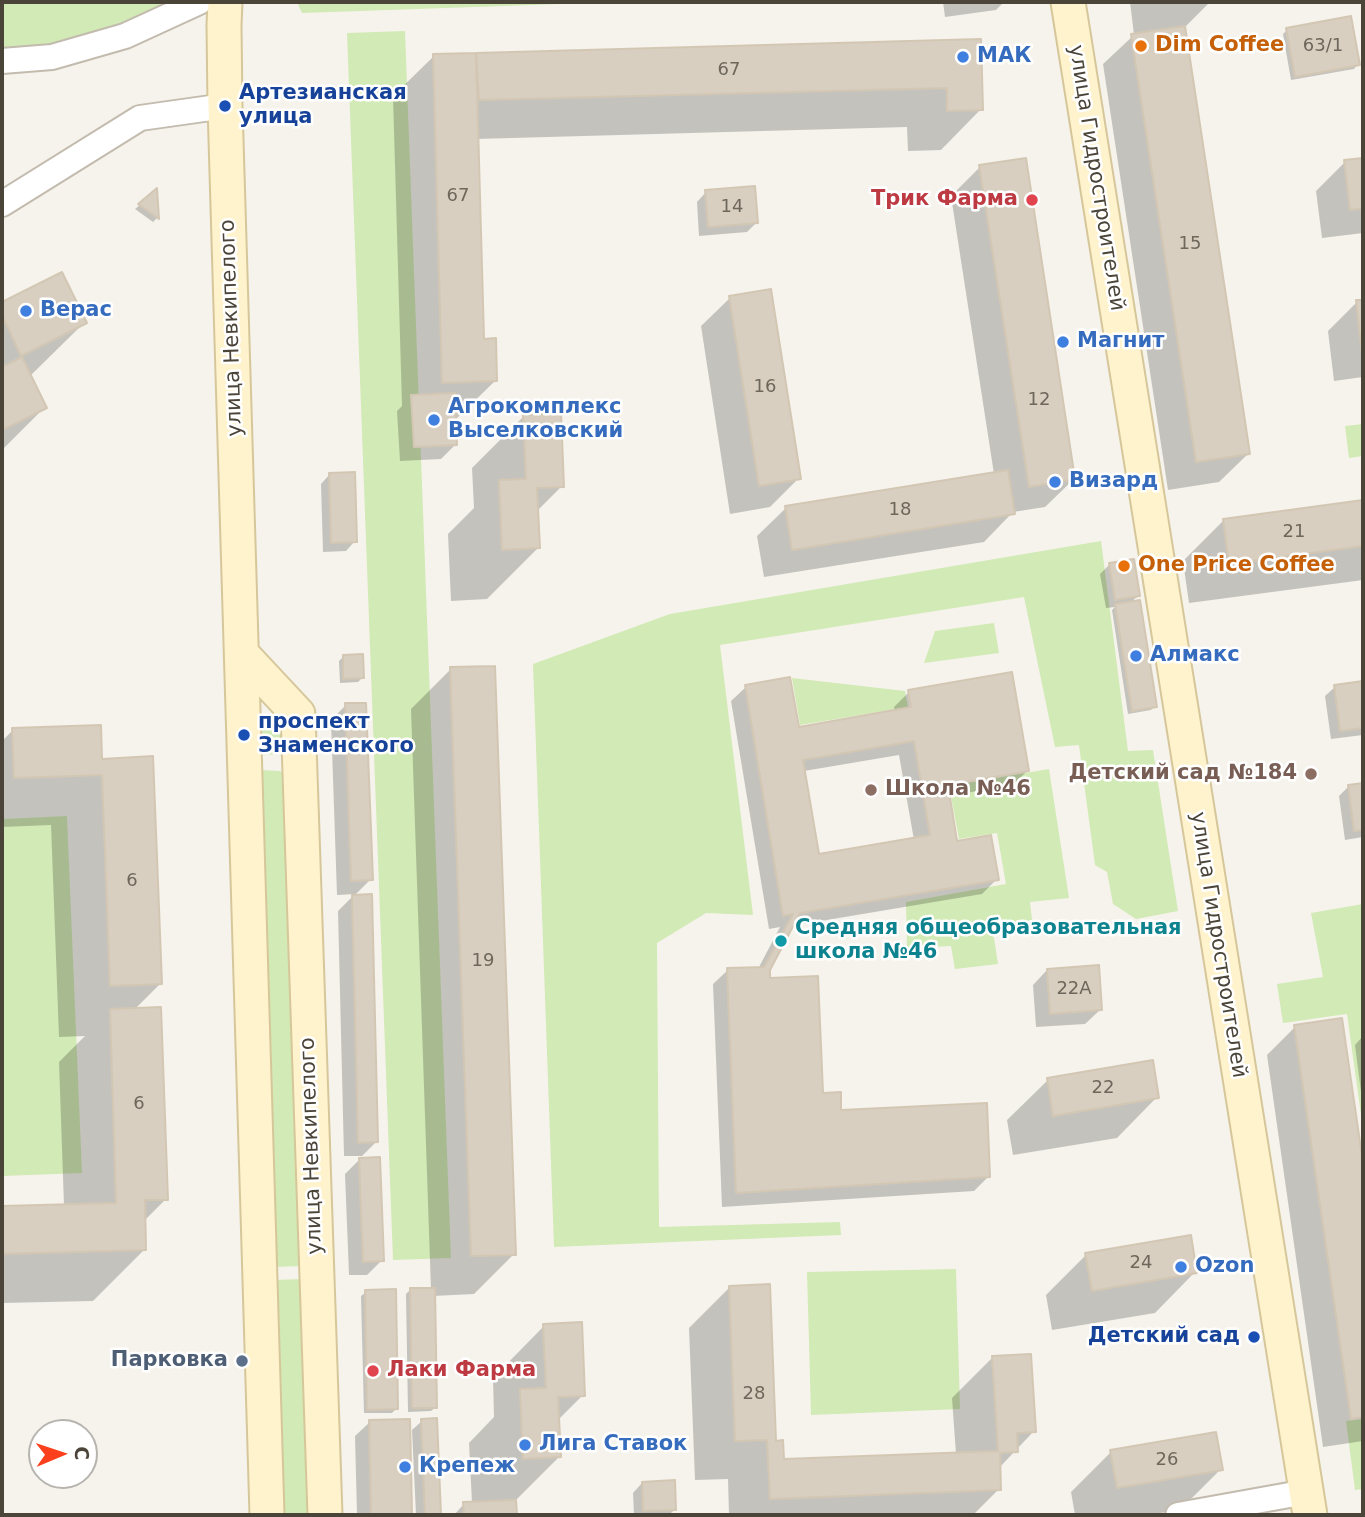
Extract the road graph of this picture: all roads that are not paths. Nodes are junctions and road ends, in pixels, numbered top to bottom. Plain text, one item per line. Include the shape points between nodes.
1 (199, 2) edge
2 (225, 2) edge
3 (1068, 2) edge
4 (2, 61) edge
5 (225, 106) junction
6 (2, 204) edge
7 (242, 654) junction
8 (300, 778) junction
9 (245, 779) junction
10 (1308, 1504) edge
11 (267, 1515) edge
12 (325, 1515) edge
13 (1178, 1515) edge

1 - 4 street via 125,36 52,57
2 - 5 street, улица Невкипелого
3 - 10 street, улица Гидростроителей
5 - 6 street via 140,118
5 - 7 street, улица Невкипелого
7 - 8 street, улица Невкипелого via 298,714
7 - 9 street, улица Невкипелого
8 - 9 street via 280,762 260,763
8 - 12 street, улица Невкипелого
9 - 11 street, улица Невкипелого
10 - 13 street

